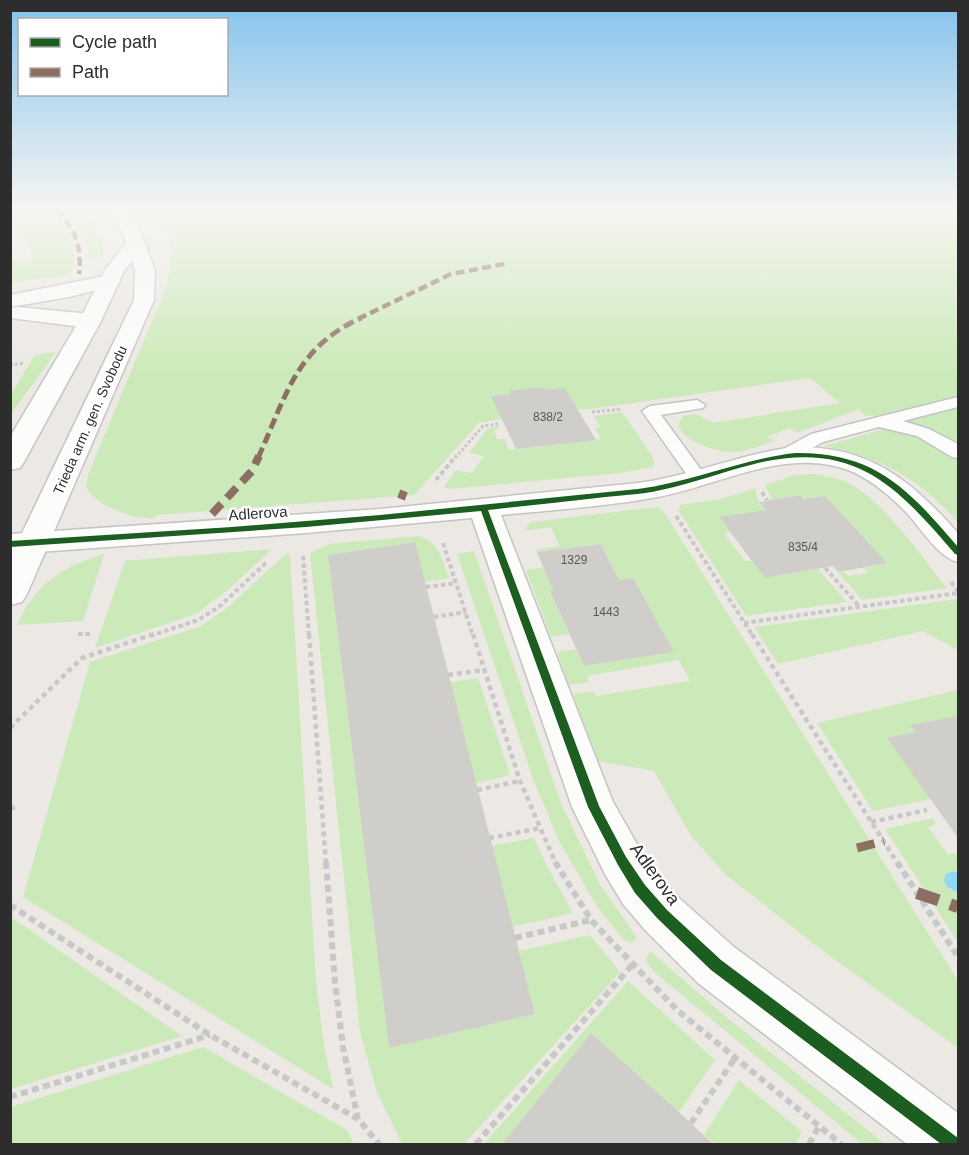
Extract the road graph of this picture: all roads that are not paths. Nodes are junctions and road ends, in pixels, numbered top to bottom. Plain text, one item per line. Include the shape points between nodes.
1 (122, 264) edge
2 (144, 264) edge
3 (145, 278) junction
4 (110, 281) junction
5 (10, 301) edge
6 (42, 305) junction
7 (95, 312) junction
8 (10, 313) edge
9 (102, 394) junction
10 (958, 402) edge
11 (697, 405) dead end
12 (870, 422) junction
13 (958, 453) edge
14 (784, 456) junction
15 (10, 462) edge
16 (698, 478) junction
17 (484, 509) junction
18 (23, 544) edge
19 (951, 563) edge
20 (10, 594) edge
21 (953, 1144) edge

1 - 4 street
2 - 3 street, Trieda arm. gen. Svobodu
3 - 7 street
3 - 9 street, Trieda arm. gen. Svobodu via 144,300
4 - 6 street
4 - 7 street
5 - 6 street
6 - 7 street
6 - 8 street
7 - 9 street via 113,306 118,314 94,364
7 - 15 street
9 - 18 street, Trieda arm. gen. Svobodu
10 - 12 lane
11 - 16 lane via 650,411
12 - 13 lane via 924,431
12 - 14 lane via 817,438
14 - 16 street, Adlerova
14 - 19 street, Adlerova via 840,459 887,478 917,504
16 - 17 street, Adlerova via 659,488
17 - 18 street, Adlerova
17 - 21 street, Adlerova via 594,807 640,889 716,965
18 - 20 street, Trieda arm. gen. Svobodu

